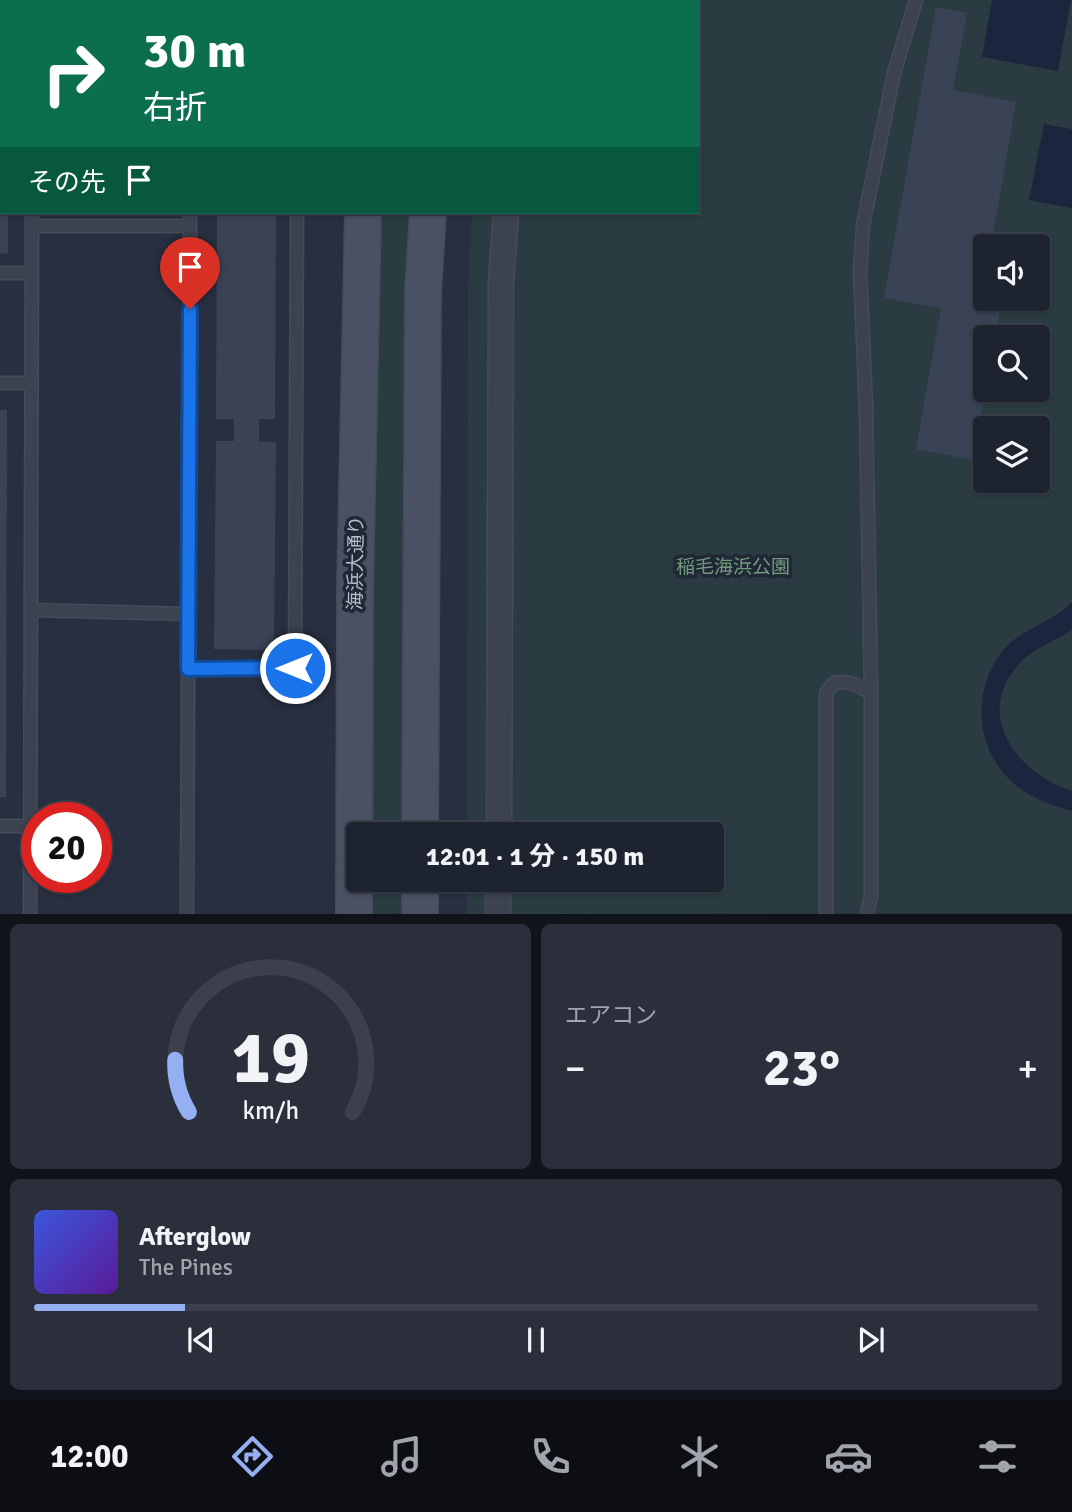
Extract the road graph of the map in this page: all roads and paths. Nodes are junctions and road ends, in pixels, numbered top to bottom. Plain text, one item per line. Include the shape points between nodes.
1 (916, 0) edge
2 (32, 214) edge
3 (190, 214) edge
4 (296, 214) edge
5 (363, 214) edge
6 (428, 214) edge
7 (506, 214) edge
8 (32, 226) junction
9 (190, 226) junction
10 (0, 273) edge
11 (32, 273) junction
12 (0, 383) edge
13 (32, 383) junction
14 (31, 610) junction
15 (189, 614) junction
16 (188, 669) junction
17 (871, 694) junction
18 (30, 802) edge
19 (420, 822) edge
20 (499, 822) edge
21 (0, 826) edge
22 (21, 826) edge
23 (420, 892) edge
24 (498, 892) edge
25 (30, 893) edge
26 (30, 914) edge
27 (187, 914) edge
28 (354, 914) edge
29 (420, 914) edge
30 (498, 914) edge
31 (825, 914) edge
32 (867, 914) edge

1 - 17 lane via 894,73 863,225 860,272
2 - 8 lane
3 - 9 lane
4 - 16 lane via 295,668
5 - 28 street, 海浜大通り
6 - 19 street via 423,291
7 - 20 street via 500,284
8 - 9 lane
8 - 11 lane
9 - 15 lane
10 - 11 lane
11 - 13 lane
12 - 13 lane
13 - 14 lane
14 - 15 lane
14 - 18 lane
15 - 16 lane
16 - 27 lane
17 - 31 lane via 845,681 834,683 826,693
17 - 32 lane via 871,896
21 - 22 lane
23 - 29 street
24 - 30 street
25 - 26 lane

